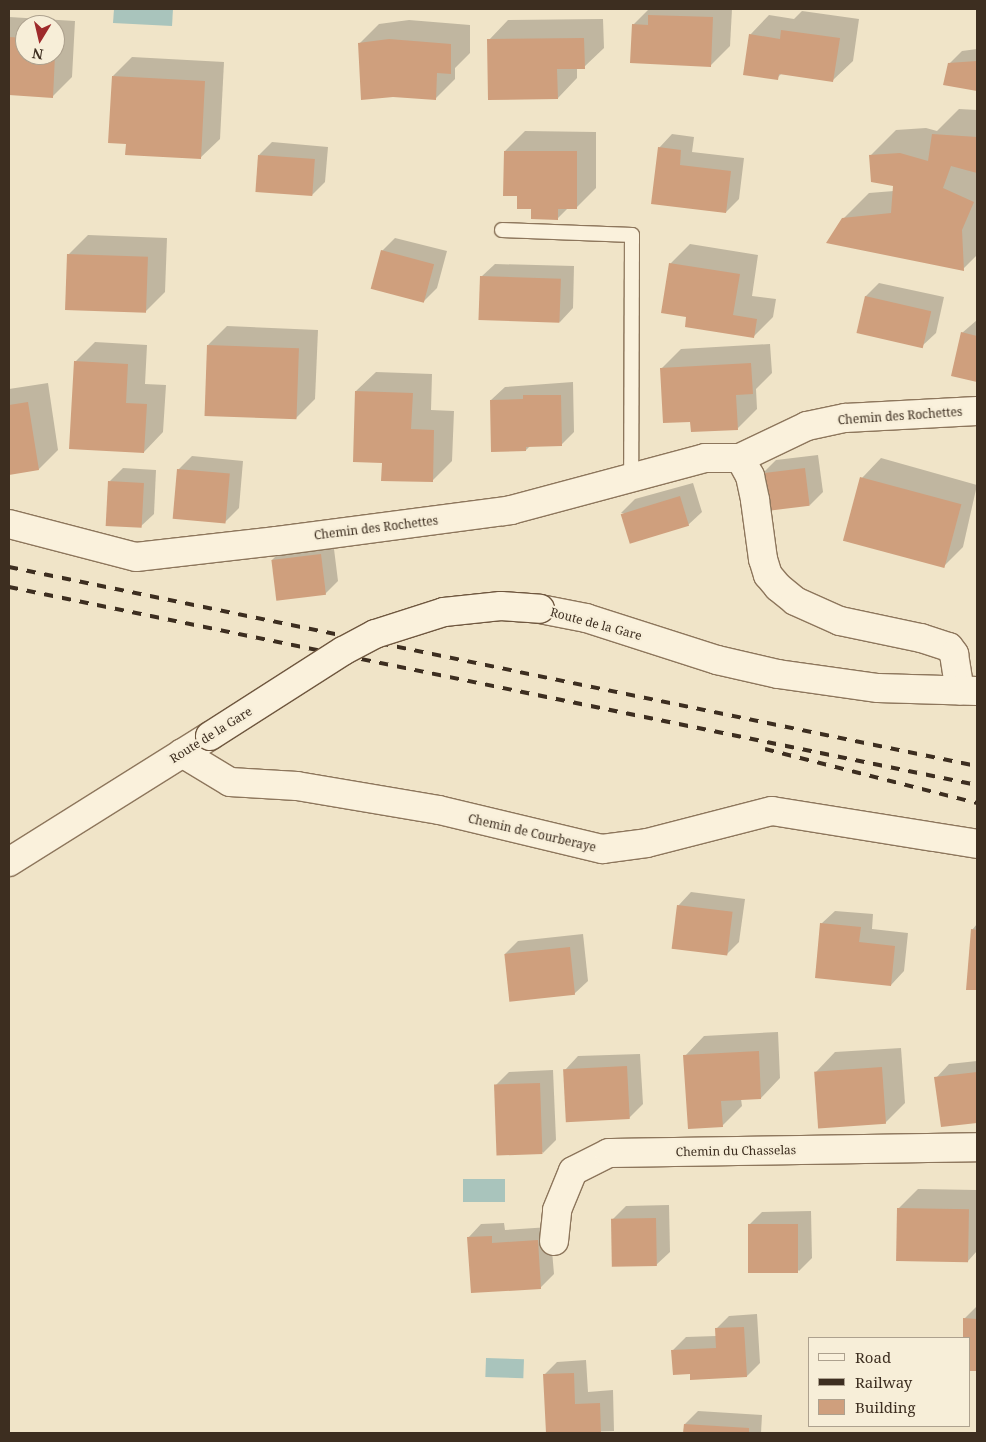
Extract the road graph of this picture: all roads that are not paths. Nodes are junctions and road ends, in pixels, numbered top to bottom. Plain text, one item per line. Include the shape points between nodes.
1 (502, 230) dead end
2 (977, 411) edge
3 (740, 458) junction
4 (631, 476) junction
5 (9, 524) edge
6 (968, 691) edge
7 (182, 753) junction
8 (977, 844) edge
9 (9, 862) edge
10 (977, 1147) edge
11 (554, 1241) dead end

1 - 4 lane via 632,235
2 - 3 street, Chemin des Rochettes via 845,418 807,426
3 - 4 street, Chemin des Rochettes via 705,458
3 - 6 street via 754,492 763,559 768,575 778,588 795,601 840,621 949,647
4 - 5 street, Chemin des Rochettes via 511,510 136,557
6 - 7 street, Route de la Gare, bridge via 878,688 778,674 717,660 586,618 540,609 472,608 444,612 392,628 343,651
7 - 8 street, Chemin de Courberaye via 230,782 296,786 439,810 602,849 647,843 772,811
7 - 9 street, Route de la Gare
10 - 11 street, Chemin du Chasselas via 609,1153 573,1171 557,1210

